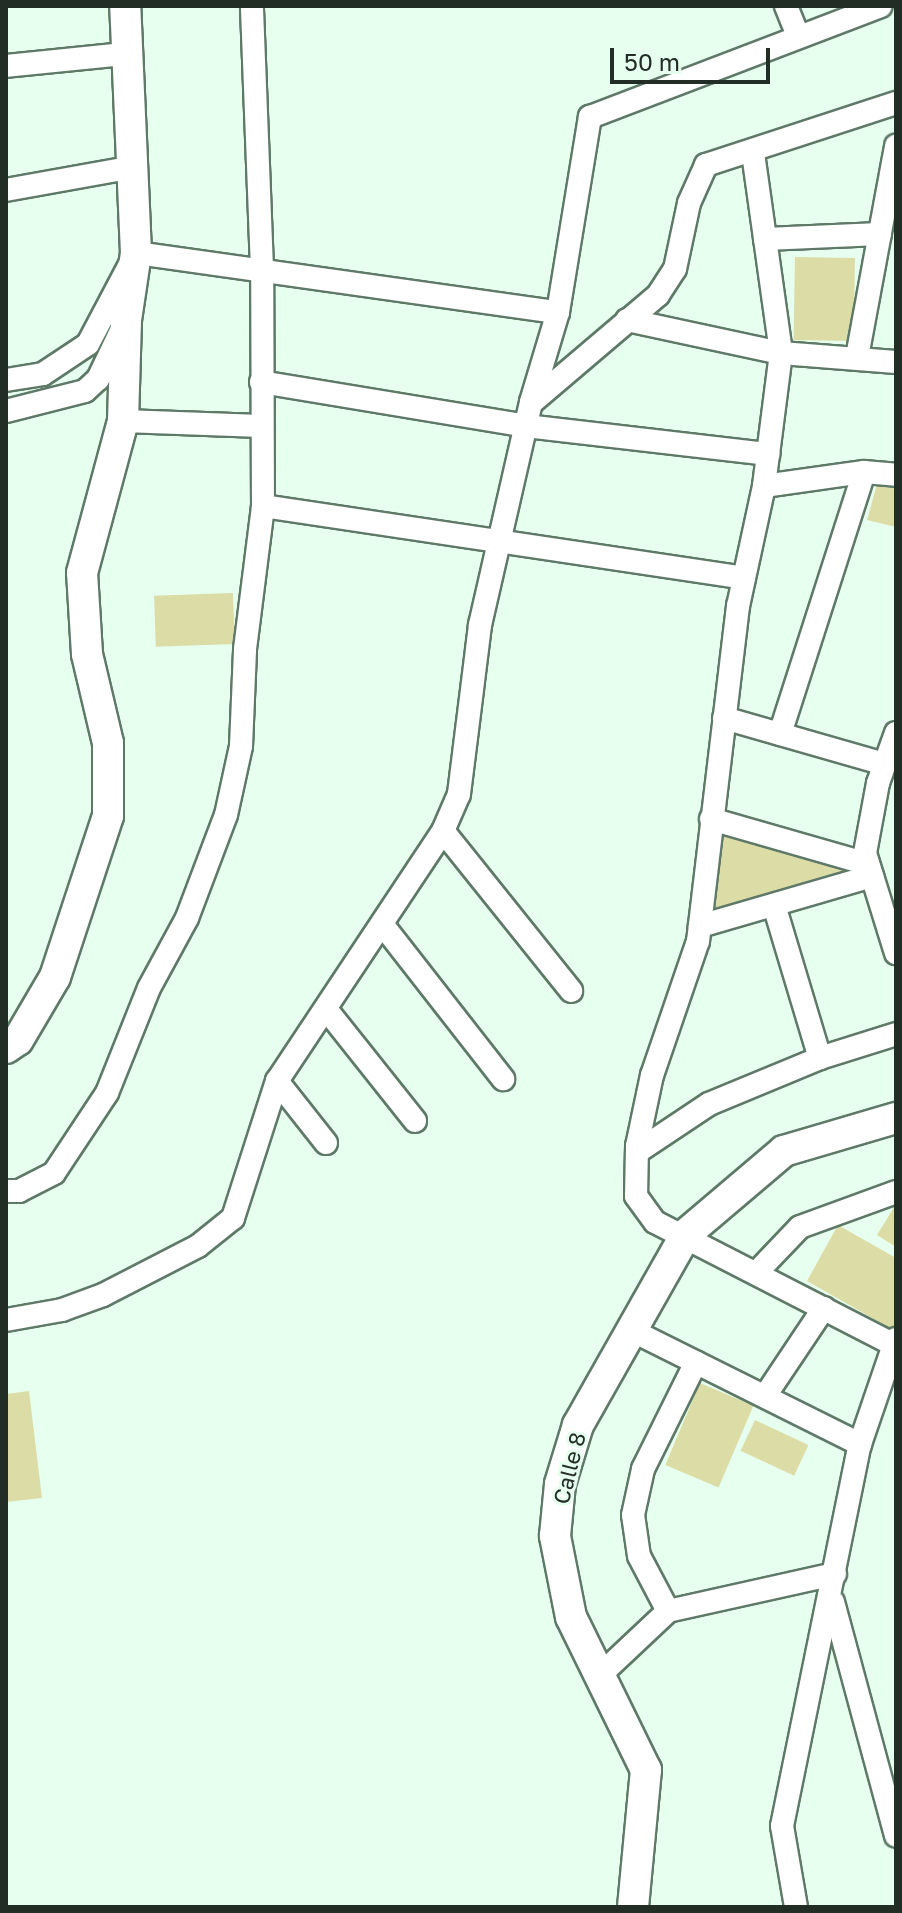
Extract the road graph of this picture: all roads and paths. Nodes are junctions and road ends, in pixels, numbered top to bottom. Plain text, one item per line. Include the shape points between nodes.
1 (125, 6) edge
2 (252, 6) edge
3 (786, 6) edge
4 (880, 6) edge
5 (798, 35) junction
6 (125, 54) junction
7 (6, 66) edge
8 (896, 103) edge
9 (896, 146) edge
10 (753, 153) junction
11 (134, 167) junction
12 (893, 174) edge
13 (6, 190) edge
14 (880, 234) junction
15 (765, 239) junction
16 (136, 253) junction
17 (262, 269) junction
18 (558, 312) junction
19 (126, 320) junction
20 (627, 320) junction
21 (781, 353) junction
22 (857, 357) junction
23 (896, 362) edge
24 (6, 380) edge
25 (261, 382) junction
26 (531, 403) junction
27 (6, 411) edge
28 (123, 421) junction
29 (261, 426) junction
30 (526, 426) junction
31 (768, 454) junction
32 (864, 472) junction
33 (896, 475) edge
34 (764, 486) junction
35 (263, 506) junction
36 (499, 539) junction
37 (744, 578) junction
38 (724, 718) junction
39 (896, 733) edge
40 (780, 734) junction
41 (884, 764) junction
42 (711, 819) junction
43 (443, 831) junction
44 (870, 870) junction
45 (774, 905) junction
46 (382, 924) junction
47 (700, 926) junction
48 (896, 953) edge
49 (571, 991) dead end
50 (326, 1009) junction
51 (896, 1034) edge
52 (6, 1048) edge
53 (820, 1058) junction
54 (503, 1079) dead end
55 (277, 1081) junction
56 (896, 1118) edge
57 (415, 1121) dead end
58 (326, 1143) dead end
59 (637, 1152) junction
60 (6, 1191) edge
61 (896, 1192) edge
62 (686, 1234) junction
63 (757, 1272) junction
64 (824, 1308) junction
65 (6, 1320) edge
66 (633, 1331) junction
67 (894, 1342) edge
68 (696, 1362) junction
69 (765, 1396) junction
70 (860, 1444) junction
71 (833, 1584) junction
72 (668, 1611) junction
73 (598, 1677) junction
74 (896, 1836) edge
75 (633, 1907) edge
76 (796, 1907) edge

1 - 6 street
2 - 17 street
3 - 5 street
4 - 5 street
5 - 18 street via 590,117
6 - 7 street
6 - 11 street
8 - 10 street
9 - 12 street
10 - 15 street
10 - 20 street via 706,165 689,203 675,269 658,295
11 - 13 street
11 - 16 street
12 - 14 street
14 - 15 street
14 - 22 street
15 - 21 street
16 - 17 street
16 - 19 street
16 - 24 street via 88,344 43,374
17 - 18 street
17 - 25 street
18 - 26 street
19 - 27 street via 98,379 85,391
19 - 28 street
20 - 21 street
20 - 26 street
21 - 22 street
21 - 31 street
22 - 23 street
25 - 29 street
25 - 30 street
26 - 30 street
28 - 29 street
28 - 52 street via 82,573 87,654 108,743 108,816 55,977 18,1040
29 - 35 street
30 - 31 street
30 - 36 street
31 - 34 street
32 - 33 street
32 - 34 street
32 - 40 street
34 - 37 street
35 - 36 street
35 - 60 street via 245,649 241,746 226,815 187,918 149,988 107,1093 54,1173 19,1191
36 - 37 street
36 - 43 street via 480,625 466,758
37 - 38 street
38 - 40 street
38 - 42 street
39 - 41 street
40 - 41 street
41 - 44 street via 865,853
42 - 44 street
42 - 47 street
43 - 46 street
43 - 49 street
44 - 45 street
44 - 48 street
45 - 47 street
45 - 53 street
46 - 50 street
46 - 54 street
47 - 59 street via 652,1075
50 - 55 street
50 - 57 street
51 - 53 street
53 - 59 street via 709,1104
55 - 58 street
55 - 65 street via 233,1218 220,1233 103,1295 62,1310
56 - 62 street, Calle 8 via 784,1151
59 - 62 street via 636,1196 641,1207 655,1222
61 - 63 street via 800,1227 775,1247
62 - 63 street
62 - 66 street, Calle 8
63 - 64 street
64 - 67 street
64 - 69 street
66 - 68 street
66 - 73 street, Calle 8 via 578,1425 560,1484 555,1536 561,1581
67 - 70 street
68 - 69 street
68 - 72 street via 643,1469 633,1515 639,1556
69 - 70 street
70 - 71 street
71 - 72 street
71 - 74 street
71 - 76 street via 782,1826
72 - 73 street
73 - 75 street, Calle 8 via 646,1770

